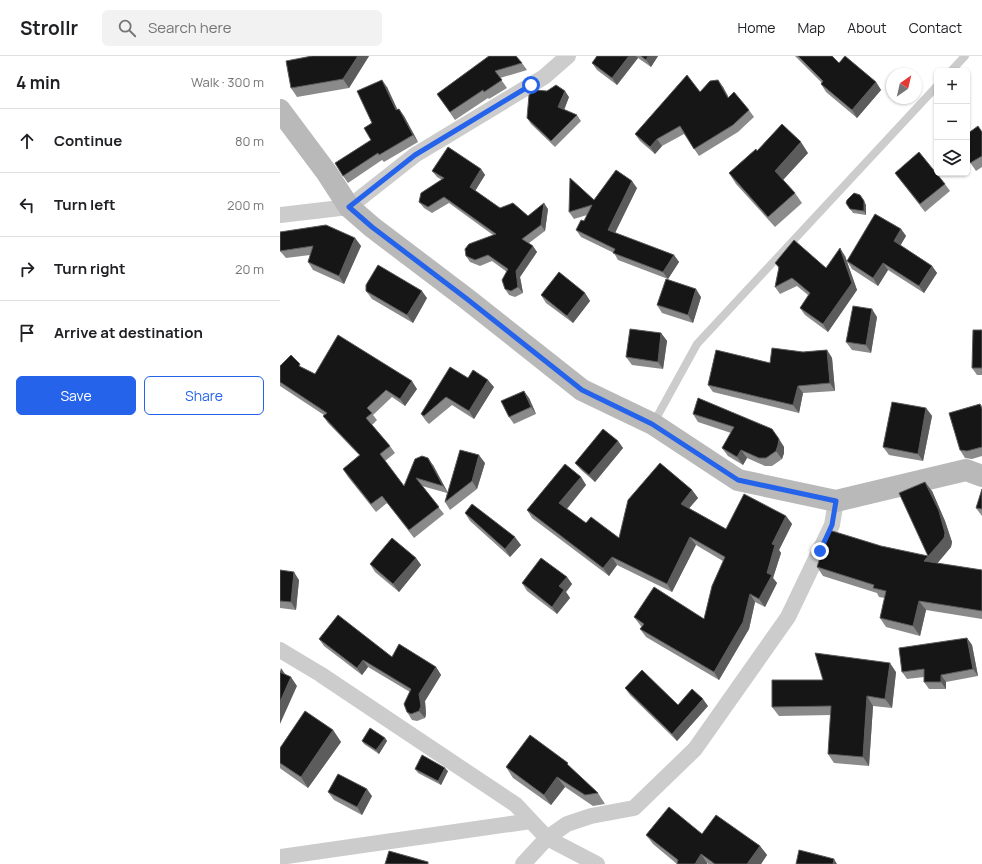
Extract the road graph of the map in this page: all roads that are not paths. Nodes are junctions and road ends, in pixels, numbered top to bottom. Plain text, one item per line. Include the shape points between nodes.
1 (568, 56) edge
2 (965, 56) edge
3 (954, 68) edge
4 (934, 89) edge
5 (280, 110) edge
6 (349, 207) junction
7 (280, 215) edge
8 (652, 424) junction
9 (982, 476) edge
10 (836, 501) junction
11 (280, 650) edge
12 (531, 821) junction
13 (547, 838) junction
14 (280, 856) edge
15 (523, 864) edge
16 (597, 864) edge

1 - 6 street via 544,77 415,155
2 - 3 lane
4 - 8 lane via 697,344
5 - 6 street
6 - 7 street
6 - 8 street via 582,390
8 - 10 street via 738,480
9 - 10 street via 966,470
10 - 13 street via 832,525 788,617 695,749 634,808 591,816 567,824
11 - 12 street via 516,805
12 - 13 street
12 - 14 street
13 - 15 street
13 - 16 street

